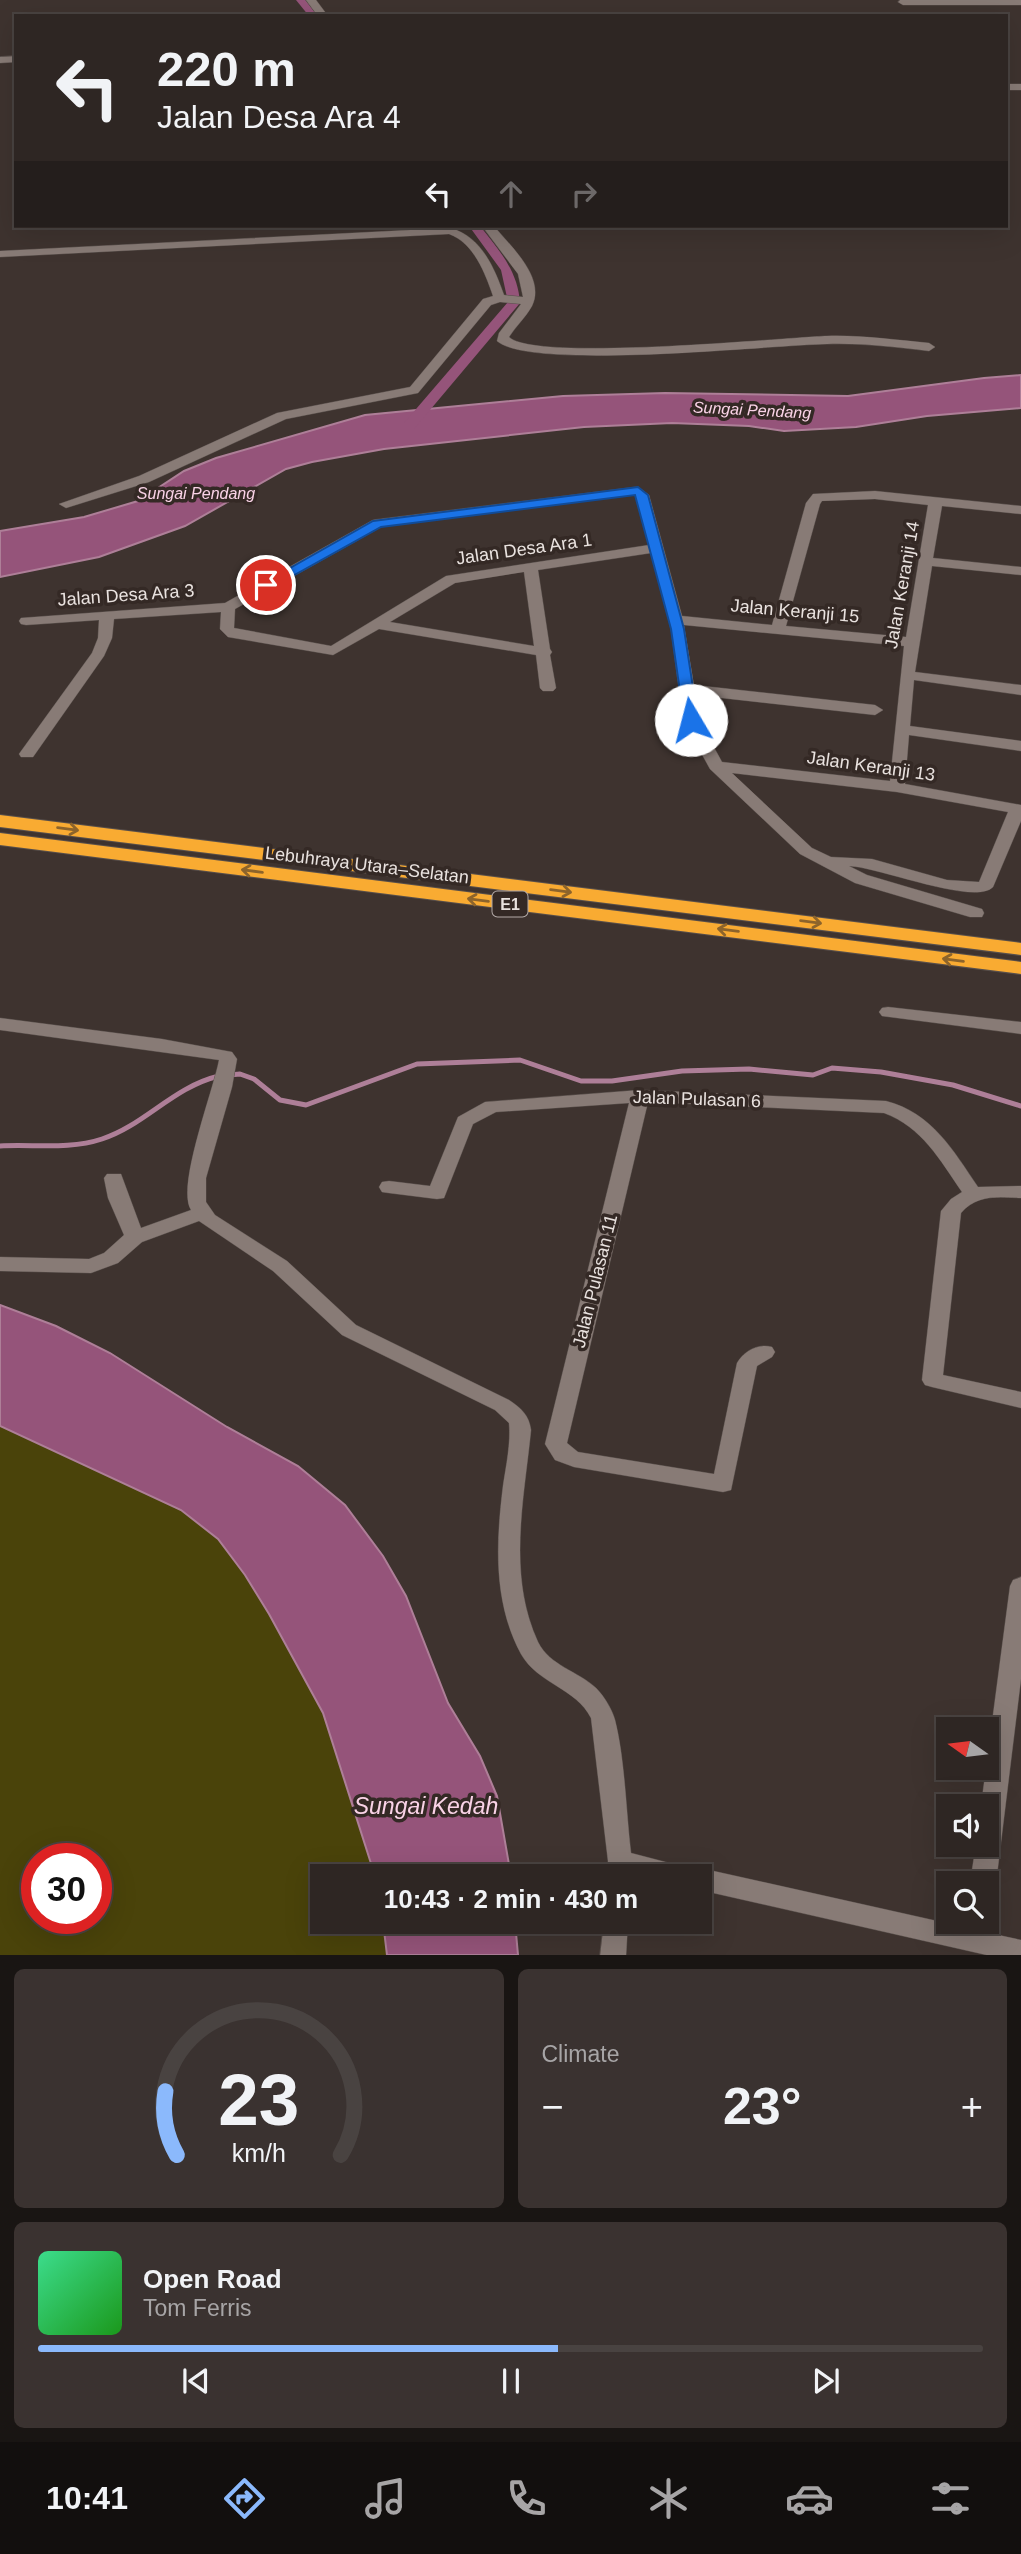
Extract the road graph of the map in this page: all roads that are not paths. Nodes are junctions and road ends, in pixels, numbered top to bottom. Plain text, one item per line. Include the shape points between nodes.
1 (903, 1) edge
2 (1021, 2) edge
3 (902, 13) dead end
4 (490, 228) edge
5 (0, 254) edge
6 (501, 298) junction
7 (523, 300) junction
8 (929, 347) dead end
9 (936, 500) junction
10 (66, 504) dead end
11 (1021, 510) edge
12 (657, 548) junction
13 (926, 561) junction
14 (530, 566) junction
15 (1021, 571) edge
16 (228, 607) junction
17 (107, 616) junction
18 (675, 620) junction
19 (26, 621) dead end
20 (375, 624) junction
21 (778, 629) junction
22 (912, 642) junction
23 (545, 652) junction
24 (907, 676) junction
25 (548, 688) dead end
26 (686, 689) junction
27 (1021, 690) edge
28 (875, 710) dead end
29 (903, 730) junction
30 (1021, 746) edge
31 (27, 754) dead end
32 (716, 766) junction
33 (897, 787) junction
34 (1020, 810) edge
35 (0, 821) edge
36 (0, 839) edge
37 (830, 863) junction
38 (975, 913) dead end
39 (1021, 949) edge
40 (1021, 968) edge
41 (888, 1012) dead end
42 (0, 1024) edge
43 (1021, 1028) edge
44 (640, 1096) junction
45 (114, 1178) dead end
46 (389, 1187) dead end
47 (972, 1192) junction
48 (1021, 1192) edge
49 (201, 1213) junction
50 (135, 1237) junction
51 (0, 1264) edge
52 (765, 1352) dead end
53 (1021, 1400) edge
54 (1021, 1586) edge
55 (1019, 1619) edge
56 (619, 1864) edge
57 (985, 1871) edge
58 (712, 1881) edge
59 (936, 1923) edge
60 (615, 1934) edge
61 (984, 1934) edge
62 (1021, 1951) edge
63 (612, 1955) edge

1 - 2 street
1 - 3 street
4 - 7 street via 522,271 528,284
5 - 6 street via 453,231 486,264
6 - 7 street
6 - 10 street via 484,306 414,390 282,416 144,479
7 - 8 street via 503,337 509,346 677,349 840,340
9 - 11 street
9 - 13 street, Jalan Keranji 14
9 - 21 street via 818,497
12 - 14 street, Jalan Desa Ara 1
12 - 16 street via 642,495 629,490 378,523
12 - 18 street
13 - 15 street
13 - 22 street, Jalan Keranji 14
14 - 20 street, Jalan Desa Ara 1 via 451,579
14 - 23 street
16 - 17 street, Jalan Desa Ara 3
16 - 20 street, Jalan Desa Ara 1 via 227,629 233,634 333,651
17 - 19 street, Jalan Desa Ara 3
17 - 31 street via 99,653
18 - 21 street, Jalan Keranji 15
18 - 26 street
20 - 23 street
21 - 22 street, Jalan Keranji 15
22 - 24 street, Jalan Keranji 14
23 - 25 street
24 - 27 street
24 - 29 street, Jalan Keranji 14
26 - 28 street
26 - 32 street via 691,720
29 - 30 street
29 - 33 street, Jalan Keranji 14
32 - 33 street, Jalan Keranji 13
32 - 37 street via 806,850
33 - 34 street, Jalan Keranji 13
34 - 37 street via 985,887 961,888 860,863
35 -> 39 highway, Lebuhraya Utara–Selatan / E1
40 -> 36 highway, Lebuhraya Utara–Selatan / E1
37 - 38 street via 874,883
41 - 43 street
42 - 49 street via 228,1059 196,1178 194,1191
44 - 46 street, Jalan Pulasan 6 via 492,1106 478,1111 465,1121 437,1193
44 - 47 street, Jalan Pulasan 6 via 886,1107 924,1125
44 - 52 street, Jalan Pulasan 11 via 556,1444 574,1459 723,1484 747,1363
45 - 50 street
47 - 48 street
47 - 53 street via 951,1211 932,1380
49 - 50 street
49 - 56 street via 280,1266 349,1330 483,1394 519,1421 508,1532 511,1595 535,1656 598,1704 607,1743
50 - 51 street via 111,1258 91,1266
54 - 55 street
55 - 57 street
58 - 59 street
60 - 63 street
61 - 62 street

